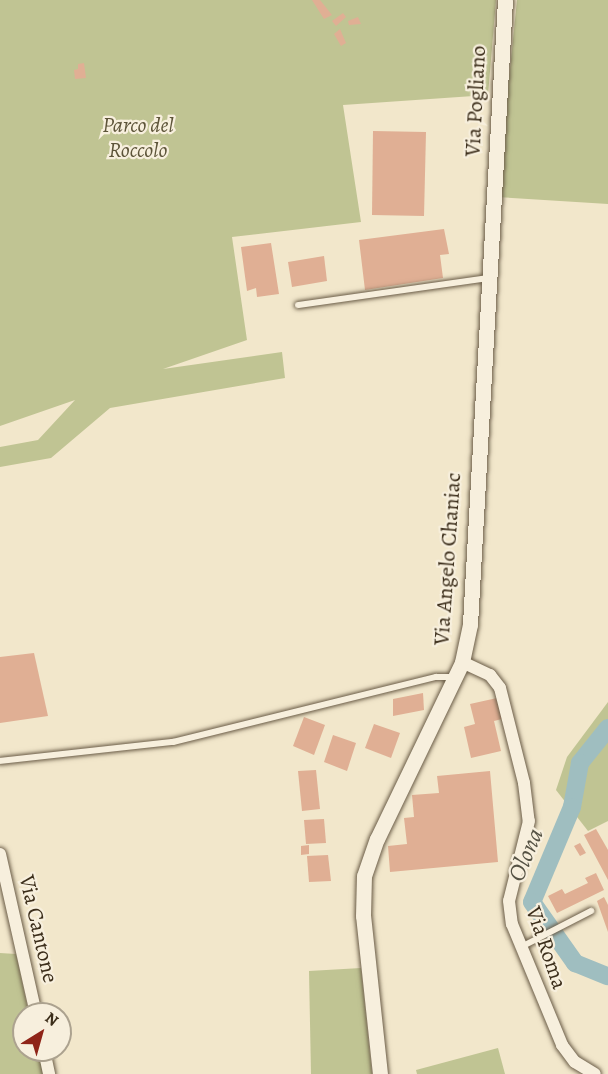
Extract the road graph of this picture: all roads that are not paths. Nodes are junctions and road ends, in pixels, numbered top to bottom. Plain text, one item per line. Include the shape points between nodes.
1 (505, 0) edge
2 (493, 204) joint
3 (487, 278) junction
4 (298, 304) dead end
5 (462, 662) junction
6 (455, 677) junction
7 (0, 761) edge
8 (0, 854) edge
9 (591, 911) dead end
10 (521, 948) junction
11 (33, 1002) edge
12 (380, 1074) edge
13 (595, 1074) edge

1 - 2 street, Via Pogliano
2 - 3 street, Via Angelo Chaniac
3 - 4 lane
3 - 5 street, Via Angelo Chaniac via 471,614
5 - 6 street, Via Angelo Chaniac
5 - 10 street, Via Roma via 490,675 500,688 524,783 529,821 509,901
6 - 7 lane via 436,677 173,742
6 - 12 street, Via Angelo Chaniac via 376,839 364,876 363,916
8 - 11 street, Via Cantone
9 - 10 lane
10 - 13 street, Via Roma via 562,1045 575,1062

